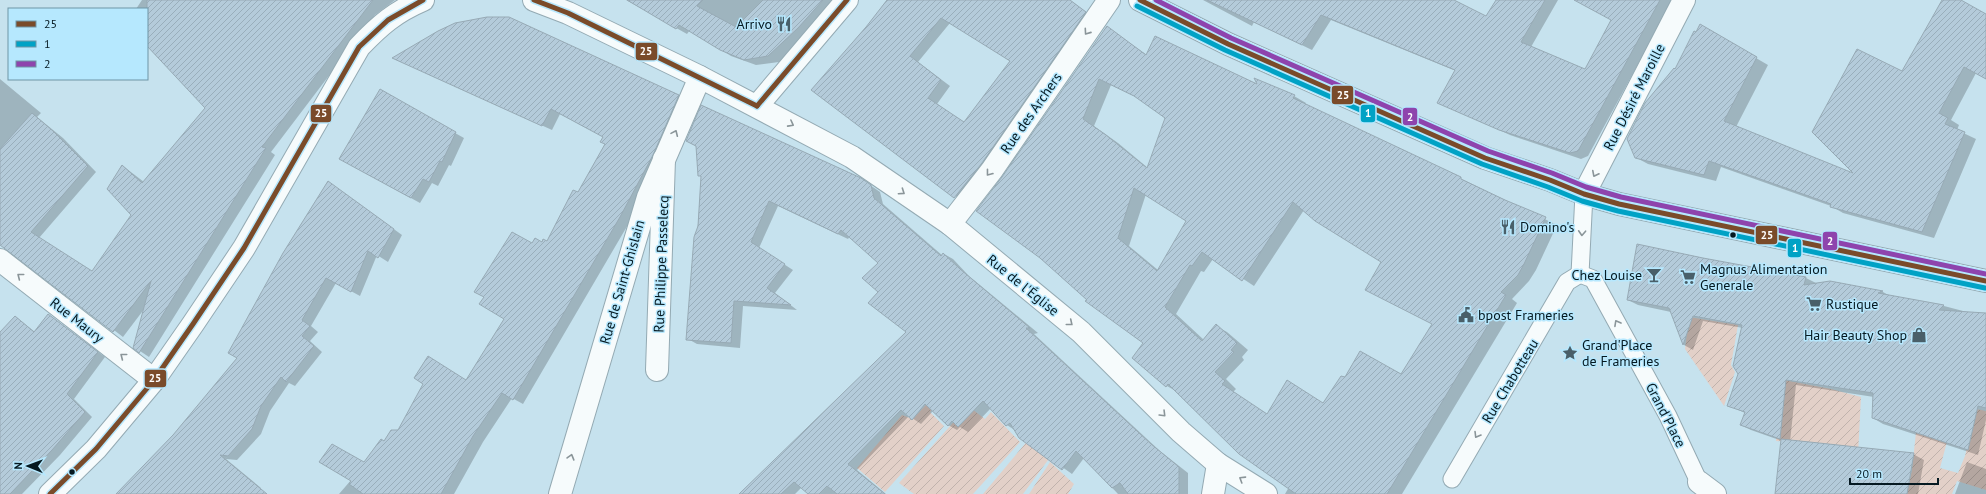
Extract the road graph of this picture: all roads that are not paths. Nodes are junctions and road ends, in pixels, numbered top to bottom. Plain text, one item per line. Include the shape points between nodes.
1 (423, 0) edge
2 (534, 0) edge
3 (847, 0) edge
4 (1109, 0) edge
5 (1140, 0) edge
6 (1684, 0) edge
7 (700, 77) junction
8 (757, 106) junction
9 (664, 159) junction
10 (1584, 194) junction
11 (950, 224) junction
12 (0, 260) edge
13 (1580, 274) junction
14 (1986, 281) edge
15 (657, 370) dead end
16 (154, 380) junction
17 (1218, 464) junction
18 (1452, 479) dead end
19 (1707, 488) edge
20 (50, 494) edge
21 (560, 494) edge
22 (1213, 494) edge
23 (1266, 494) edge

1 - 16 street via 408,6 384,22 359,47 244,248
2 - 7 street, Rue de l'Église via 568,13
3 - 8 street
4 -> 11 street, Rue des Archers via 992,170
5 - 10 street via 1228,44 1479,155
6 -> 10 street, Rue Désiré Maroille
7 - 8 street, Rue de l'Église
9 -> 7 street, Rue de Saint-Ghislain
8 -> 11 street, Rue de l'Église via 852,157
9 - 15 street, Rue Philippe Passelecq
21 -> 9 street, Rue de Saint-Ghislain via 648,197
10 -> 13 lane
10 - 14 street via 1619,204
11 -> 17 street, Rue de l'Église via 1081,332
16 -> 12 street, Rue Maury
13 -> 18 lane, Rue Chabotteau via 1567,282
19 -> 13 lane, Grand'Place via 1593,279
16 - 20 street via 96,449
17 - 22 street
23 -> 17 street, Rue de l'Église

